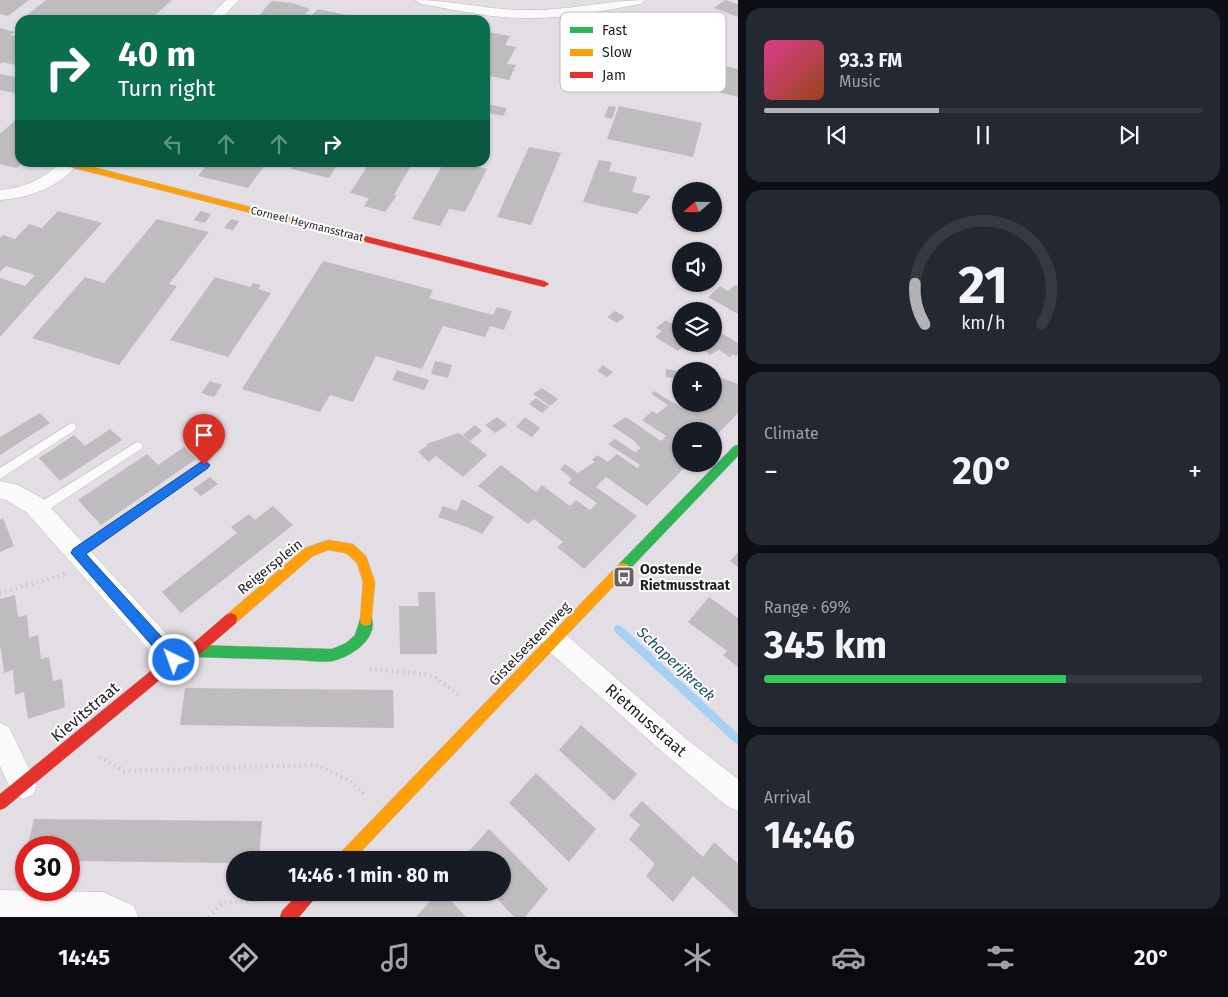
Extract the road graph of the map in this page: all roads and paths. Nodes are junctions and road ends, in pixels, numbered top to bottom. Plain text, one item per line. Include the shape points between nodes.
1 (232, 0) edge
2 (421, 0) edge
3 (640, 0) edge
4 (569, 12) edge
5 (560, 13) edge
6 (218, 15) edge
7 (66, 167) edge
8 (86, 167) edge
9 (0, 195) edge
10 (544, 284) dead end
11 (71, 427) dead end
12 (138, 446) dead end
13 (738, 448) edge
14 (204, 465) dead end
15 (0, 474) edge
16 (0, 490) edge
17 (38, 510) junction
18 (84, 560) junction
19 (0, 593) edge
20 (554, 640) junction
21 (353, 647) junction
22 (184, 655) junction
23 (483, 714) junction
24 (85, 733) junction
25 (0, 736) edge
26 (23, 784) junction
27 (738, 798) edge
28 (0, 803) edge
29 (383, 819) junction
30 (352, 851) edge
31 (242, 901) edge
32 (303, 901) edge
33 (0, 905) edge
34 (123, 917) edge
35 (209, 917) edge
36 (288, 917) edge

1 - 6 street
2 - 5 street via 501,13
3 - 4 street
7 - 9 street via 35,188
8 - 10 street, Corneel Heymansstraat
11 - 15 lane
12 - 17 lane
13 - 20 street, Gistelsesteenweg
14 - 18 lane
16 - 17 street via 10,491
17 - 18 street
18 - 19 path
18 - 22 street
20 - 23 street, Gistelsesteenweg
20 - 27 street, Rietmusstraat
21 - 22 street via 332,655
21 - 22 street, Reigersplein via 365,631 369,582 362,560 349,548 328,545 309,552
21 - 23 path via 358,668 414,672 436,678
22 - 24 street, Kievitstraat
23 - 29 street, Gistelsesteenweg
24 - 26 street, Kievitstraat
24 - 29 path via 99,757 124,771 316,766 339,773 358,786
25 - 26 street
26 - 28 street, Kievitstraat
29 - 30 street, Gistelsesteenweg
31 - 35 path via 222,903
32 - 36 street
33 - 34 street via 103,907

